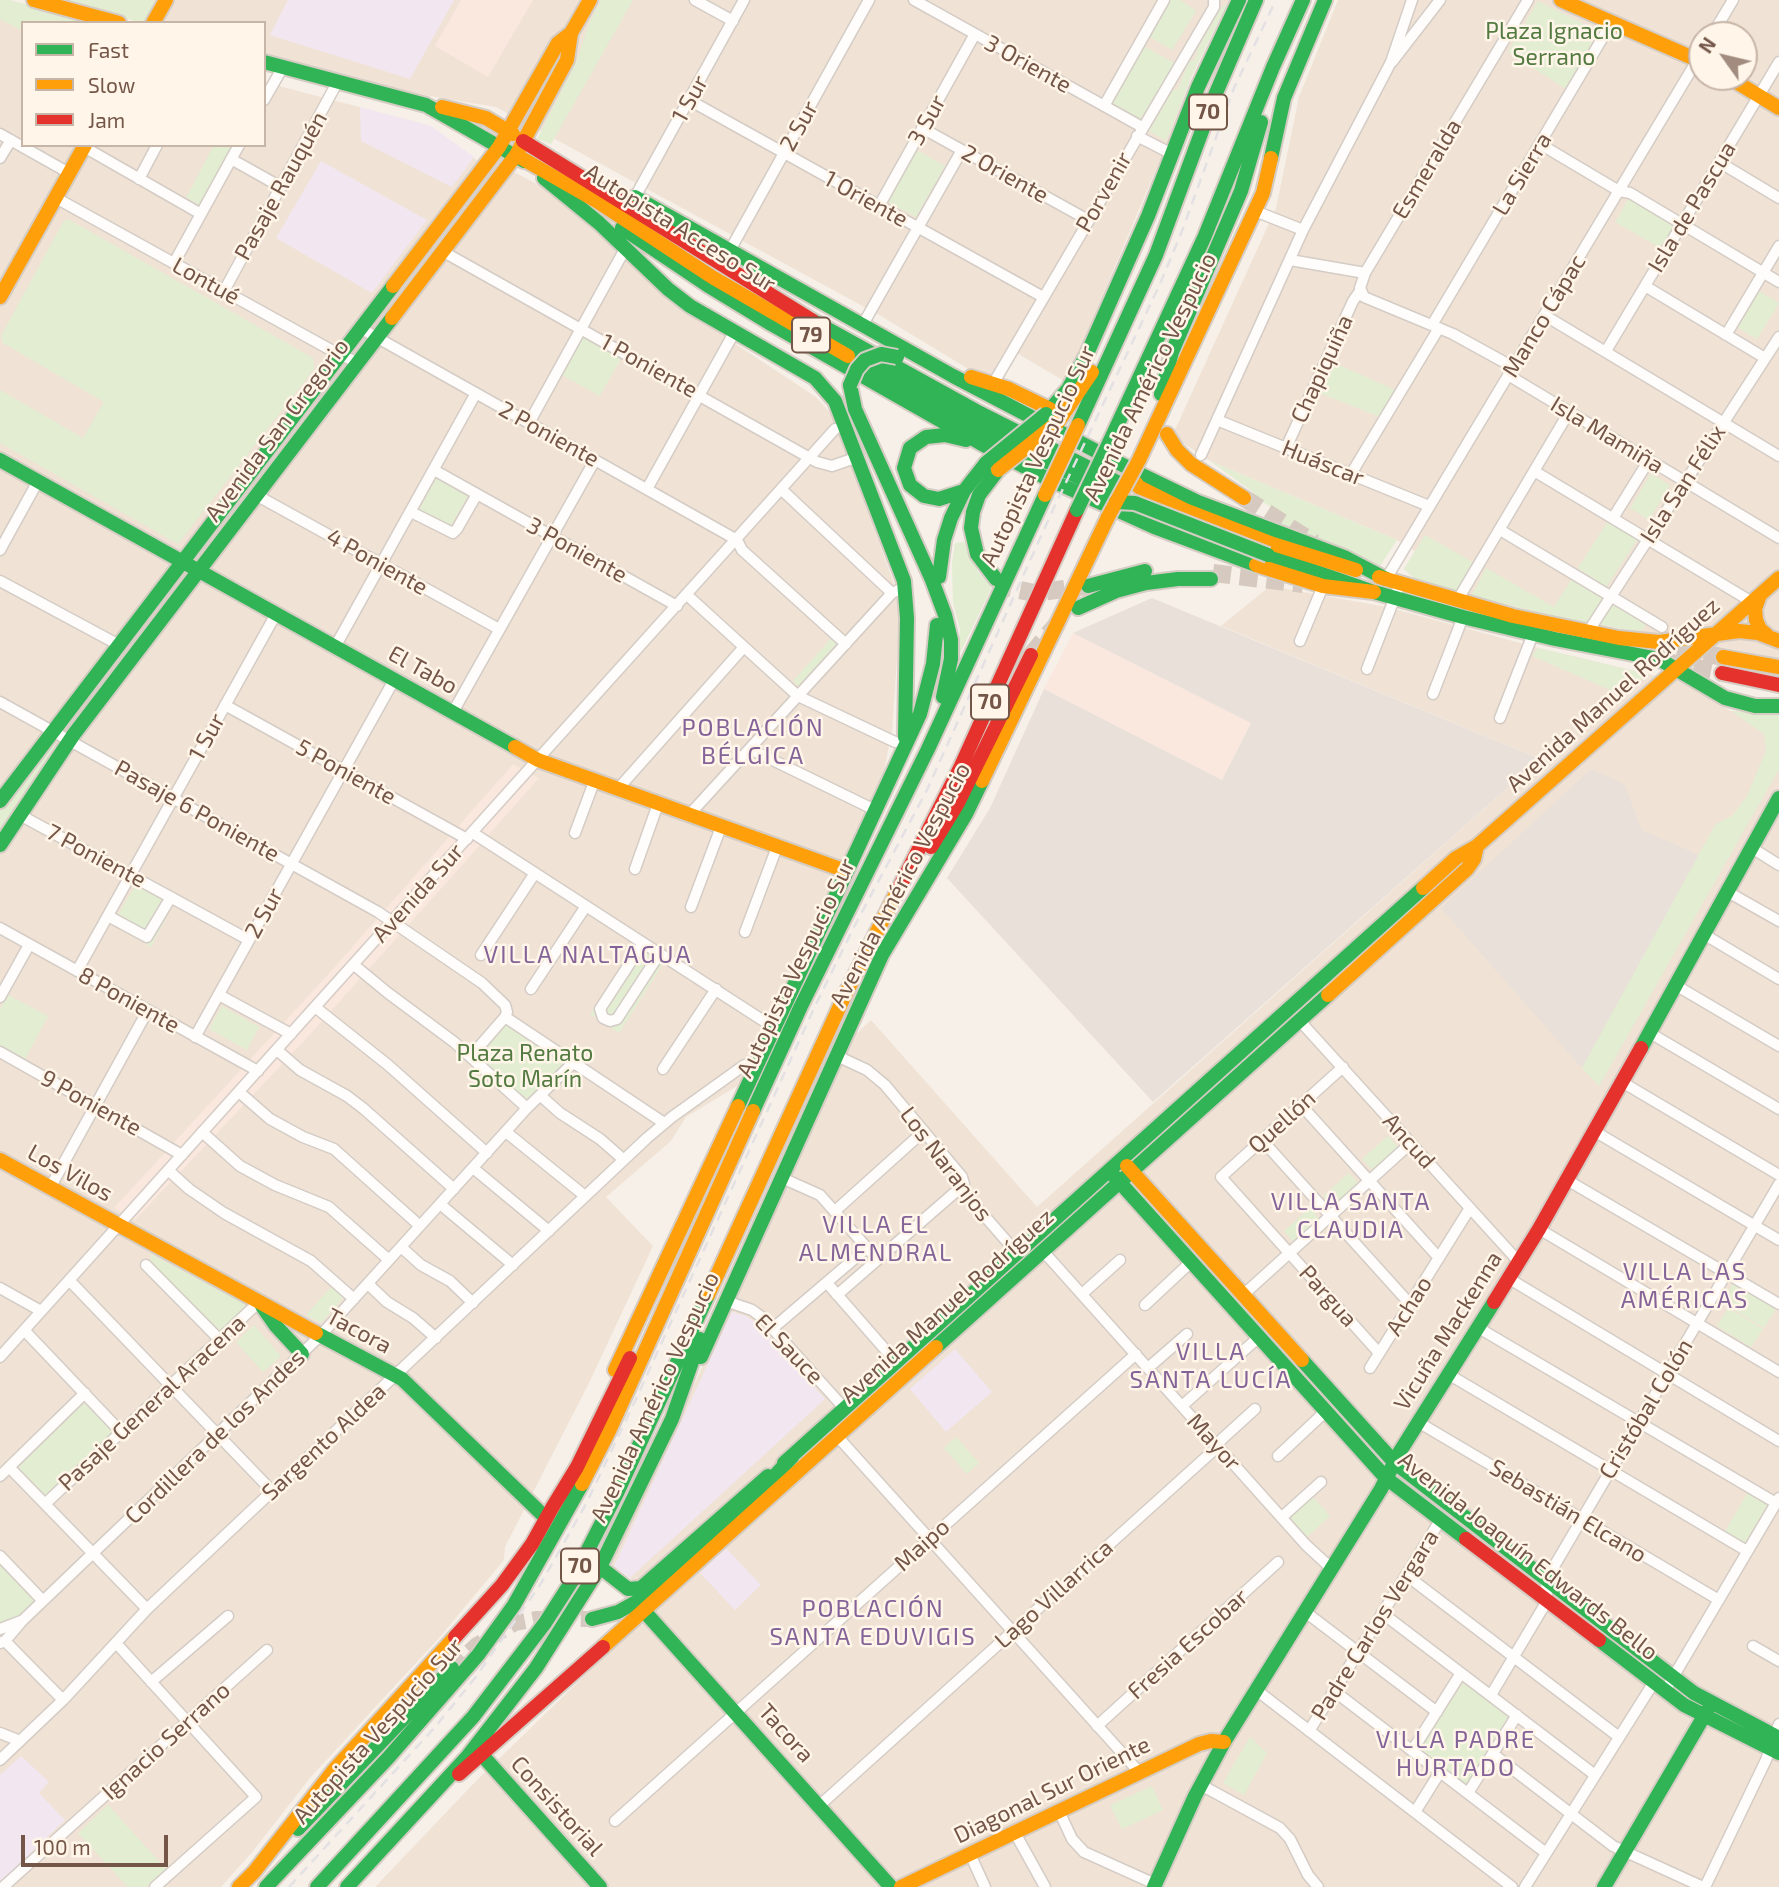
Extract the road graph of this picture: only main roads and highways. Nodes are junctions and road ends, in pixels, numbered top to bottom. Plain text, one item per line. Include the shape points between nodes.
1 (34, 0) edge
2 (590, 0) edge
3 (1239, 0) edge
4 (1256, 0) edge
5 (1303, 0) edge
6 (1325, 0) edge
7 (1561, 0) edge
8 (162, 1) edge
9 (112, 21) edge
10 (154, 21) edge
11 (571, 33) junction
12 (1688, 53) edge
13 (266, 62) edge
14 (1273, 67) junction
15 (1751, 91) edge
16 (426, 105) junction
17 (1779, 108) edge
18 (508, 130) junction
19 (523, 141) junction
20 (83, 147) edge
21 (499, 147) junction
22 (516, 155) junction
23 (558, 162) junction
24 (787, 284) junction
25 (0, 297) edge
26 (1124, 326) junction
27 (1161, 394) dead end
28 (1051, 415) junction
29 (1167, 434) dead end
30 (980, 443) junction
31 (0, 460) edge
32 (991, 467) junction
33 (1090, 468) junction
34 (1120, 489) junction
35 (964, 491) junction
36 (1244, 498) tunnel mouth
37 (1270, 550) junction
38 (183, 562) junction
39 (198, 570) junction
40 (939, 577) dead end
41 (1779, 578) edge
42 (996, 579) tunnel mouth
43 (1386, 579) junction
44 (1088, 586) tunnel mouth
45 (1398, 591) junction
46 (1374, 592) junction
47 (1756, 598) junction
48 (1078, 608) dead end
49 (937, 625) dead end
50 (1717, 632) junction
51 (1774, 639) edge
52 (1031, 655) tunnel mouth
53 (1723, 657) tunnel mouth
54 (1779, 667) edge
55 (1677, 668) junction
56 (1722, 673) tunnel mouth
57 (1779, 685) edge
58 (1779, 706) edge
59 (900, 744) junction
60 (928, 749) junction
61 (0, 801) edge
62 (1777, 805) edge
63 (0, 845) edge
64 (1477, 846) junction
65 (846, 872) junction
66 (898, 892) junction
67 (1358, 946) junction
68 (1360, 965) junction
69 (1302, 996) junction
70 (1301, 1018) junction
71 (1235, 1056) junction
72 (1238, 1076) junction
73 (1121, 1159) junction
74 (0, 1160) edge
75 (1108, 1171) junction
76 (1131, 1171) junction
77 (1119, 1182) junction
78 (755, 1188) junction
79 (118, 1226) joint
80 (1203, 1251) junction
81 (1191, 1262) junction
82 (672, 1289) junction
83 (259, 1302) junction
84 (1271, 1326) junction
85 (1259, 1337) junction
86 (302, 1354) road end
87 (1338, 1401) junction
88 (1326, 1411) junction
89 (672, 1419) junction
90 (792, 1457) junction
91 (1395, 1463) junction
92 (1386, 1478) junction
93 (549, 1513) junction
94 (600, 1567) junction
95 (644, 1611) junction
96 (592, 1619) tunnel mouth
97 (452, 1668) tunnel mouth
98 (1707, 1710) junction
99 (1776, 1740) edge
100 (1224, 1742) junction
101 (482, 1755) junction
102 (436, 1793) junction
103 (254, 1872) junction
104 (1155, 1885) edge
105 (239, 1887) edge
106 (266, 1887) edge
107 (317, 1887) edge
108 (346, 1887) edge
109 (600, 1887) edge
110 (891, 1887) edge
111 (901, 1887) edge
112 (1604, 1887) edge

1 - 9 main road
2 - 11 main road, Avenida San Gregorio
3 - 28 main road via 1087,354
4 - 26 main road, Autopista Vespucio Sur / 70
5 - 14 main road, 70
6 - 34 main road, Avenida Américo Vespucio, bridge via 1288,87 1255,211 1139,460
7 - 12 main road
8 - 10 main road
11 - 18 main road, Avenida San Gregorio via 558,43
11 - 19 main road, Avenida San Gregorio via 567,60
13 - 16 main road
14 - 27 main road via 1241,191 1172,352
14 - 66 main road, 70, bridge via 1204,238 961,766
15 - 17 main road
16 - 18 main road, Autopista Acceso Sur via 478,116
16 - 21 main road
18 - 19 main road, Autopista Acceso Sur
18 - 21 main road, Avenida San Gregorio
19 - 22 main road, Avenida San Gregorio
19 - 23 main road, Autopista Acceso Sur / 79
20 - 25 main road
21 - 22 main road
21 - 38 main road, Avenida San Gregorio
22 - 30 main road via 727,298
22 - 34 main road, Autopista Acceso Sur / 79 via 786,321 969,423
22 - 39 main road, Avenida San Gregorio
22 - 59 main road via 593,218 675,295 799,368 823,386 838,406 898,562 907,618
23 - 24 main road via 635,197
23 - 33 main road, Autopista Acceso Sur / 79 via 791,309
24 - 28 main road via 866,319 976,380 1009,389
24 - 43 main road via 1176,493 1319,546
26 - 28 main road via 1076,397
26 - 60 main road, Autopista Vespucio Sur / 70, bridge
28 - 32 main road, bridge
29 - 36 main road via 1191,464
30 - 35 main road via 933,435 915,444 906,457 906,480 919,494 939,499
30 - 46 main road via 1154,527 1265,569 1322,586
31 - 38 main road, El Tabo
32 - 35 main road
32 - 42 main road via 972,512 971,528 977,554
33 - 34 main road, Autopista Acceso Sur / 79
33 - 60 main road, bridge via 1031,427 897,357 881,354 865,360 854,374 850,385 853,403 932,580 949,632 950,668
34 - 37 main road, bridge via 1135,503
34 - 37 main road via 1139,487
34 - 89 main road, Avenida Américo Vespucio, bridge via 977,792 883,956
35 - 40 main road via 947,529
37 - 43 main road
37 - 46 main road
38 - 39 main road, El Tabo
38 - 61 main road, Avenida San Gregorio
39 - 63 main road, Avenida San Gregorio via 70,740
39 - 65 main road, El Tabo via 538,760
41 - 47 main road, Avenida Manuel Rodríguez
43 - 45 main road
44 - 48 main road via 1162,569 1186,568 1212,576 1146,583
45 - 46 main road
45 - 50 main road via 1632,640 1659,642
45 - 55 main road via 1463,617 1649,657
47 - 50 main road, Avenida Manuel Rodríguez
47 - 51 main road via 1756,620
49 - 59 main road, Avenida Américo Vespucio via 920,714
50 - 51 main road via 1745,631
50 - 55 main road, Avenida Manuel Rodríguez
52 - 66 main road via 948,821
53 - 54 main road
55 - 58 main road via 1734,701
55 - 64 main road, Avenida Manuel Rodríguez
56 - 57 main road
59 - 65 main road, Avenida Américo Vespucio
60 - 82 main road, Autopista Vespucio Sur / 70 via 817,971
62 - 91 main road, Vicuña Mackenna via 1539,1229
64 - 67 main road, Avenida Manuel Rodríguez via 1456,858
64 - 68 main road, Avenida Manuel Rodríguez via 1467,869
65 - 93 main road, Avenida Américo Vespucio
66 - 78 main road, 70
67 - 68 main road
67 - 69 main road, Avenida Manuel Rodríguez
68 - 70 main road, Avenida Manuel Rodríguez
69 - 70 main road
69 - 71 main road, Avenida Manuel Rodríguez
70 - 72 main road, Avenida Manuel Rodríguez
71 - 72 main road
71 - 73 main road, Avenida Manuel Rodríguez
72 - 76 main road, Avenida Manuel Rodríguez
73 - 75 main road, Avenida Manuel Rodríguez
73 - 76 main road, Avenida Joaquín Edwards Bello
74 - 79 main road, Los Vilos
75 - 77 main road, Avenida Joaquín Edwards Bello
75 - 90 main road, Avenida Manuel Rodríguez
76 - 77 main road, Avenida Manuel Rodríguez
76 - 80 main road, Avenida Joaquín Edwards Bello
77 - 81 main road, Avenida Joaquín Edwards Bello
77 - 95 main road, Avenida Manuel Rodríguez
78 - 89 main road via 743,1237 692,1358
78 - 107 main road, 70 via 618,1491 572,1581 473,1717
79 - 83 main road, Tacora
80 - 81 main road
80 - 84 main road, Avenida Joaquín Edwards Bello
81 - 85 main road, Avenida Joaquín Edwards Bello
82 - 93 main road
82 - 106 main road, Autopista Vespucio Sur / 70 via 610,1429 514,1605 433,1709
83 - 86 main road
83 - 93 main road, Tacora via 409,1384
84 - 85 main road
84 - 87 main road, Avenida Joaquín Edwards Bello
85 - 88 main road, Avenida Joaquín Edwards Bello
87 - 88 main road
87 - 91 main road, Avenida Joaquín Edwards Bello
88 - 92 main road, Avenida Joaquín Edwards Bello
89 - 94 main road, Avenida Américo Vespucio
90 - 94 main road, Avenida Manuel Rodríguez via 641,1588 628,1589
90 - 96 main road via 747,1506 652,1593 618,1612
91 - 92 main road, Vicuña Mackenna
91 - 98 main road, Avenida Joaquín Edwards Bello via 1673,1677
92 - 98 main road, Avenida Joaquín Edwards Bello via 1659,1686
92 - 100 main road, Vicuña Mackenna
93 - 103 main road, Avenida Américo Vespucio via 502,1585 334,1770
94 - 102 main road, Avenida Américo Vespucio via 522,1688
95 - 101 main road, Avenida Manuel Rodríguez
95 - 110 main road, Tacora
97 - 103 main road
98 - 99 main road, Avenida Joaquín Edwards Bello
98 - 112 main road
100 - 104 main road, Vicuña Mackenna
100 - 111 main road, Diagonal Sur Oriente via 1205,1742
101 - 102 main road, Avenida Manuel Rodríguez
101 - 109 main road, Consistorial
102 - 108 main road, Avenida Américo Vespucio
103 - 105 main road, Avenida Américo Vespucio

